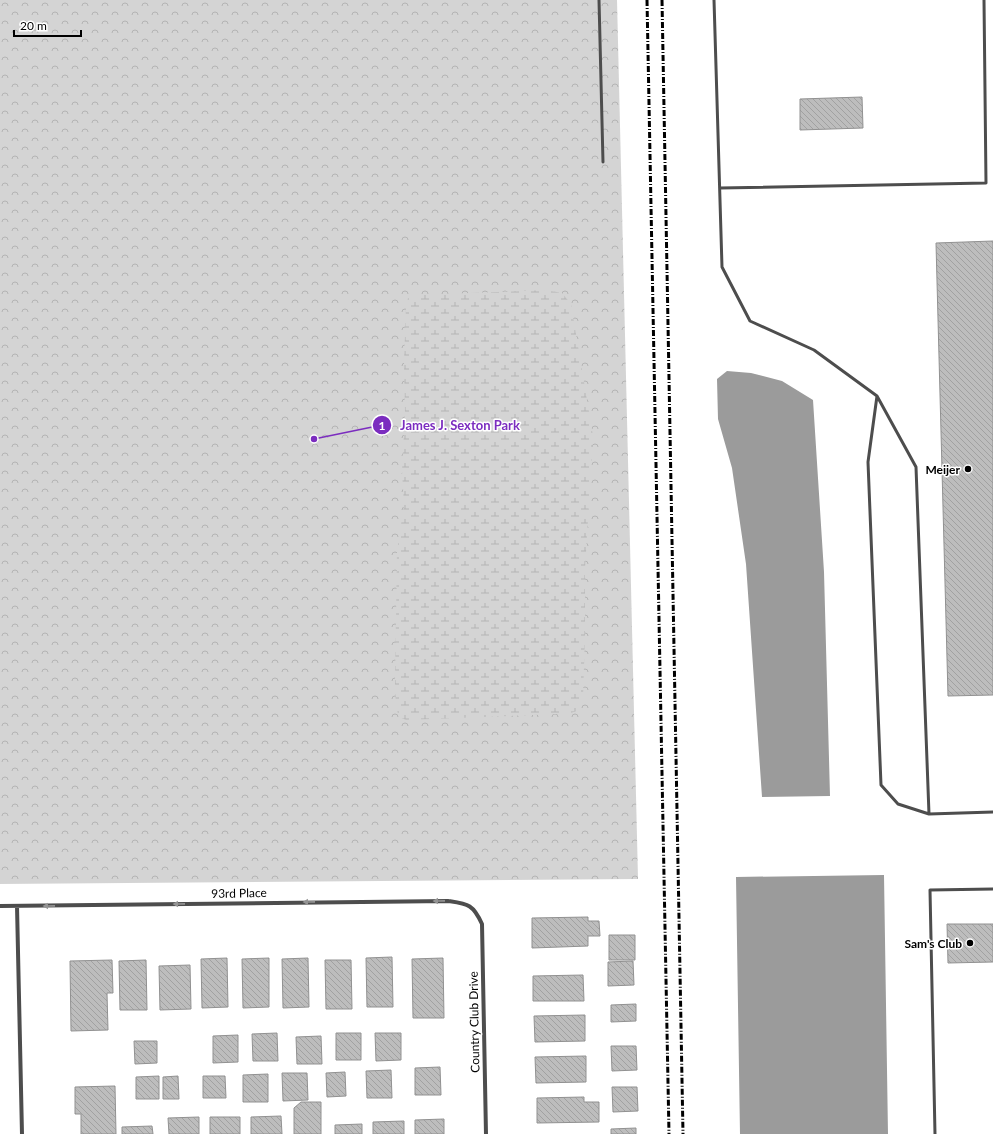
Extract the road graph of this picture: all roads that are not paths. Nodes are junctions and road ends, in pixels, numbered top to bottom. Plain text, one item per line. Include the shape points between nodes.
1 (599, 0) edge
2 (714, 0) edge
3 (984, 0) edge
4 (603, 162) dead end
5 (720, 188) junction
6 (878, 396) junction
7 (993, 812) edge
8 (929, 814) junction
9 (993, 889) edge
10 (0, 906) edge
11 (17, 906) junction
12 (476, 910) joint
13 (22, 1134) edge
14 (486, 1134) edge
15 (935, 1134) edge

1 - 4 lane
2 - 5 lane
3 - 5 lane via 986,183
5 - 6 lane via 722,267 750,321 814,350
6 - 8 lane via 916,467
6 - 8 lane via 868,462 881,785 898,804
7 - 8 lane
9 - 15 lane via 930,890
10 - 11 street, 93rd Place
12 -> 11 street, 93rd Place via 465,904 448,901
11 - 13 street
12 - 14 street, Country Club Drive via 482,924

